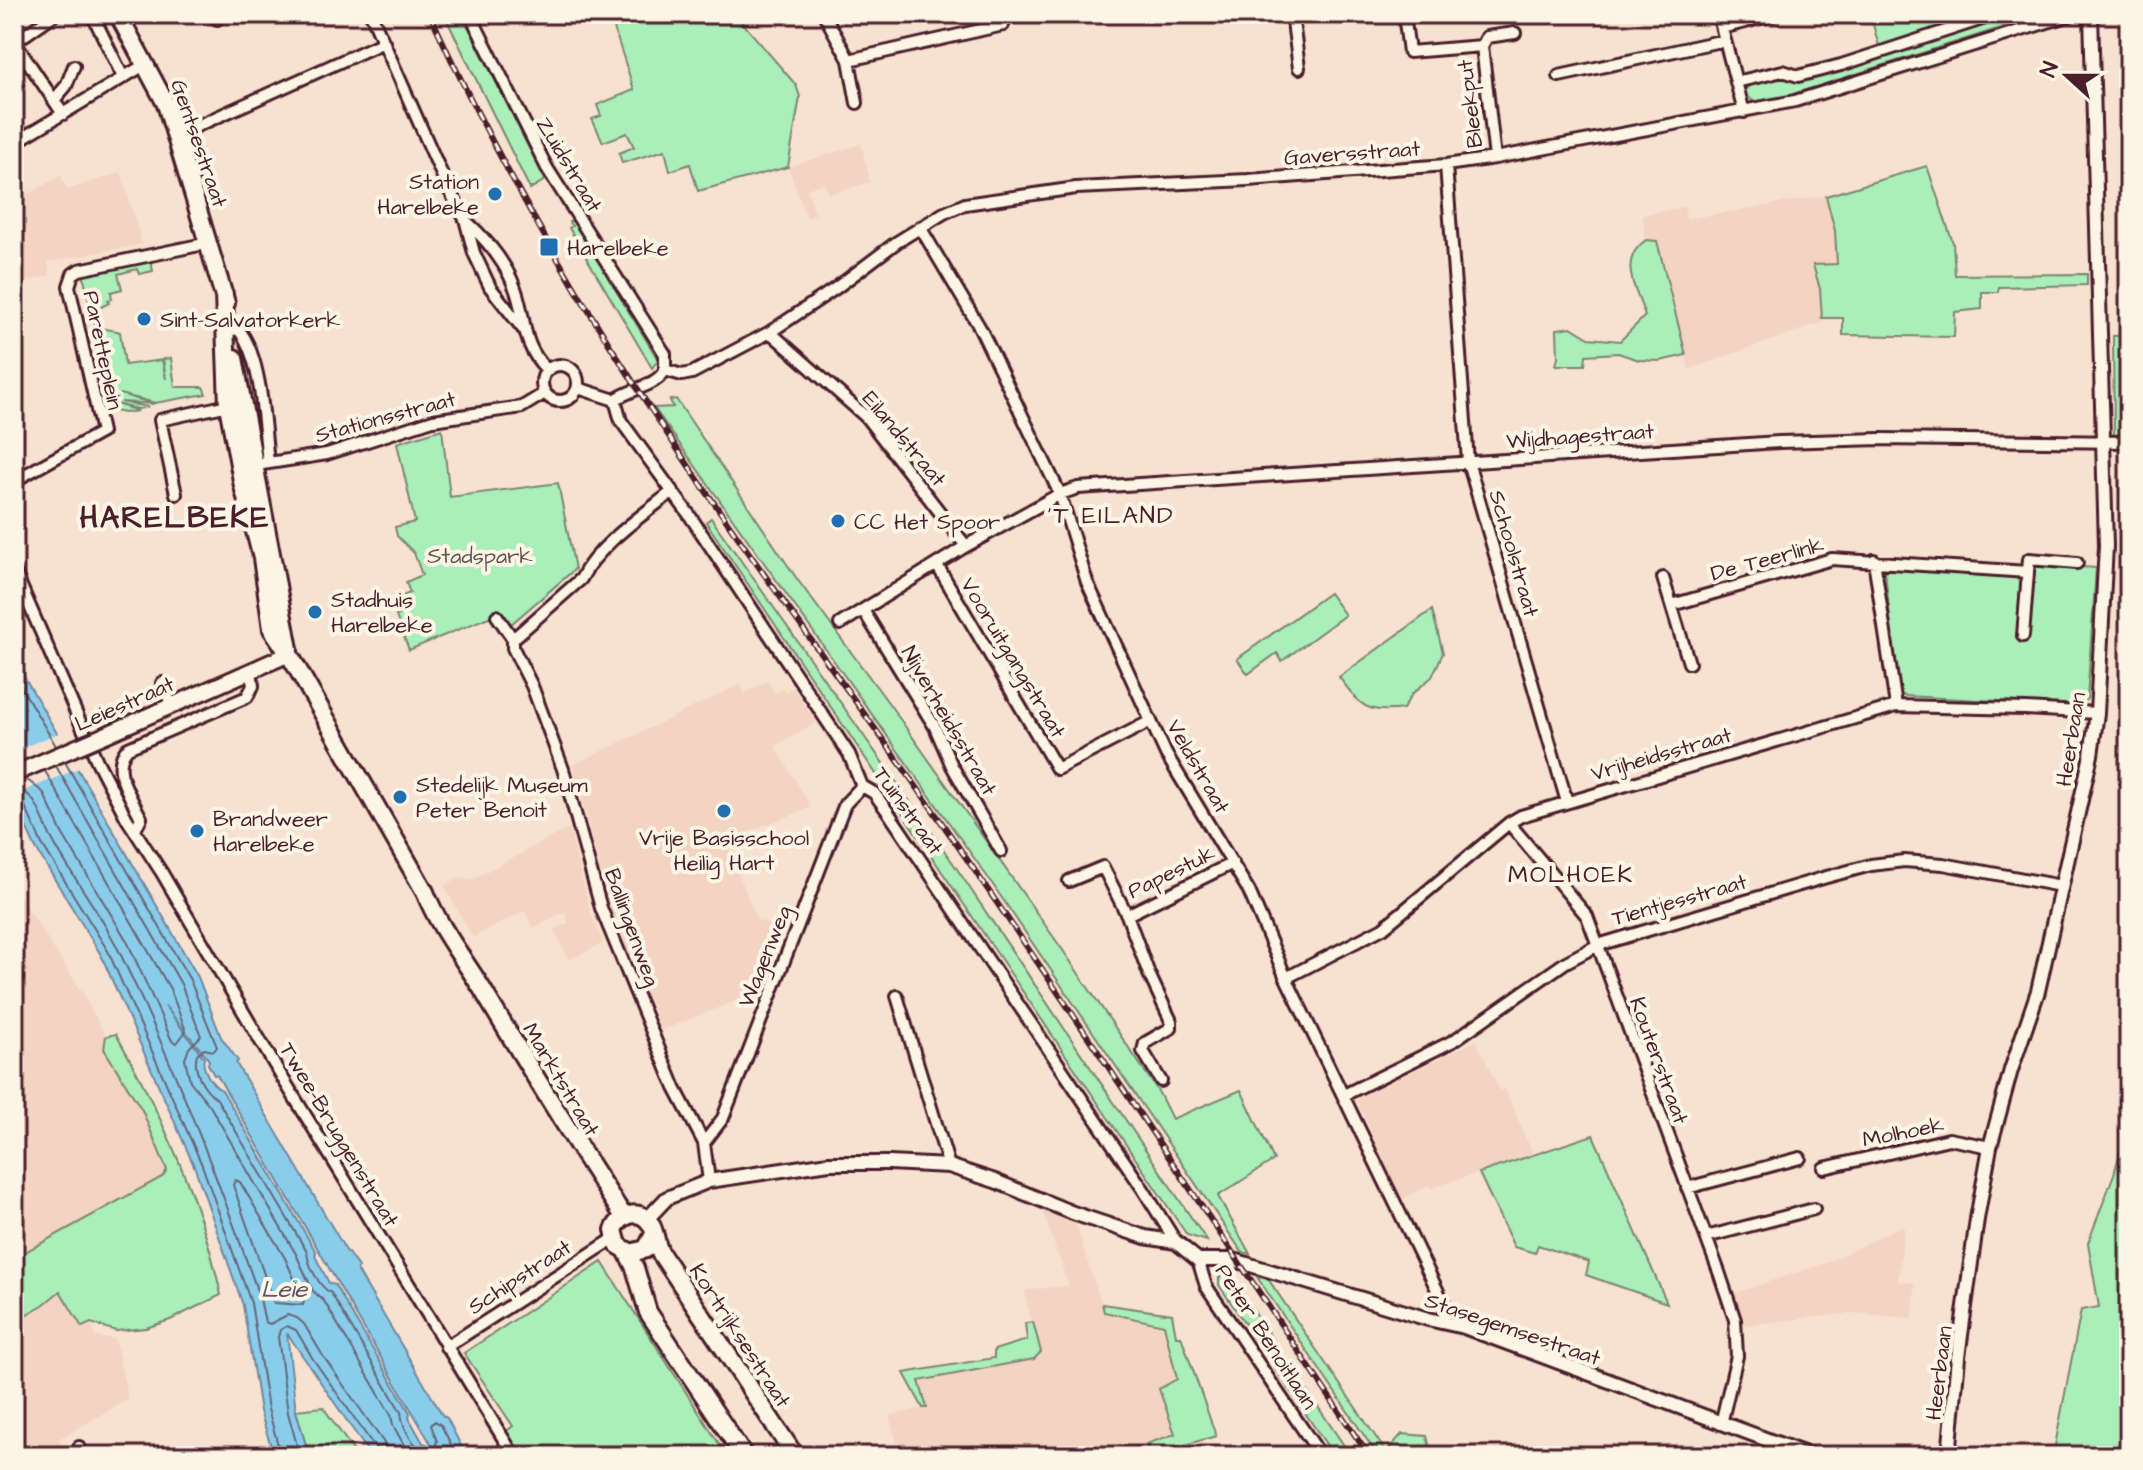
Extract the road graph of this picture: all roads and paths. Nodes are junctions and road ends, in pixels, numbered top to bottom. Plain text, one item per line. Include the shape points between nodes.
1 (55, 14) edge
2 (92, 14) edge
3 (118, 14) edge
4 (371, 14) edge
5 (470, 14) edge
6 (824, 14) edge
7 (1292, 14) edge
8 (1404, 14) edge
9 (1718, 14) edge
10 (1998, 14) edge
11 (2073, 14) edge
12 (2091, 14) edge
13 (1769, 15) edge
14 (1003, 25) dead end
15 (1722, 28) junction
16 (1515, 33) dead end
17 (1725, 40) junction
18 (14, 42) edge
19 (384, 42) junction
20 (1482, 46) junction
21 (849, 60) junction
22 (146, 64) junction
23 (74, 66) dead end
24 (1299, 68) dead end
25 (1559, 76) dead end
26 (123, 77) junction
27 (1736, 82) junction
28 (54, 100) junction
29 (857, 103) dead end
30 (1744, 112) junction
31 (63, 114) junction
32 (177, 135) junction
33 (14, 143) edge
34 (1495, 158) junction
35 (1446, 165) junction
36 (465, 219) junction
37 (920, 227) junction
38 (209, 243) junction
39 (228, 328) junction
40 (523, 329) junction
41 (770, 332) junction
42 (547, 370) junction
43 (665, 370) junction
44 (578, 388) junction
45 (545, 393) junction
46 (615, 400) junction
47 (235, 403) junction
48 (2104, 442) junction
49 (2129, 442) edge
50 (237, 450) junction
51 (1468, 462) junction
52 (262, 464) junction
53 (14, 481) edge
54 (673, 491) junction
55 (176, 494) dead end
56 (1060, 494) junction
57 (966, 546) junction
58 (1874, 560) junction
59 (2077, 563) dead end
60 (937, 565) junction
61 (14, 570) edge
62 (2028, 572) junction
63 (1663, 578) dead end
64 (1672, 605) junction
65 (863, 610) junction
66 (497, 616) dead end
67 (840, 624) dead end
68 (2023, 636) dead end
69 (513, 639) junction
70 (289, 654) junction
71 (1689, 663) dead end
72 (252, 676) junction
73 (162, 683) dead end
74 (172, 706) junction
75 (1896, 706) junction
76 (2097, 713) junction
77 (1151, 721) junction
78 (14, 774) edge
79 (862, 786) junction
80 (1567, 802) junction
81 (1509, 823) junction
82 (135, 830) junction
83 (1001, 851) dead end
84 (1233, 863) junction
85 (1069, 881) dead end
86 (2061, 886) junction
87 (1127, 915) junction
88 (1598, 945) junction
89 (1286, 978) junction
90 (897, 996) dead end
91 (1161, 1081) dead end
92 (1344, 1095) junction
93 (704, 1143) junction
94 (1990, 1147) junction
95 (1800, 1158) dead end
96 (949, 1166) junction
97 (1824, 1168) dead end
98 (709, 1181) junction
99 (1687, 1188) junction
100 (1814, 1209) dead end
101 (624, 1217) junction
102 (647, 1219) junction
103 (653, 1236) junction
104 (1706, 1237) junction
105 (615, 1238) junction
106 (1176, 1242) junction
107 (627, 1252) junction
108 (1198, 1260) junction
109 (1442, 1323) junction
110 (446, 1347) junction
111 (1721, 1424) junction
112 (514, 1456) edge
113 (744, 1456) edge
114 (795, 1456) edge
115 (1321, 1456) edge
116 (1811, 1456) edge
117 (1949, 1456) edge

1 - 18 street
2 - 26 street
3 - 22 main road, Gentsestraat
4 - 19 street
5 - 43 street, Zuidstraat via 547,168 665,354
6 - 21 street
7 - 24 street
8 - 20 street, Bleekput via 1409,52
9 - 15 street
10 - 27 street via 1841,65
11 - 30 street, Gaversstraat via 1795,101
12 - 48 street, Heerbaan
13 - 15 street
14 - 21 street
15 - 17 street
16 - 20 street, Bleekput via 1487,37
17 - 25 street
17 - 27 street
18 - 28 street
19 - 32 street
19 - 36 street
20 - 34 street, Bleekput
21 - 29 street
22 - 26 street
22 - 32 main road, Gentsestraat
23 - 28 street
26 - 31 street
27 - 30 street
28 - 31 street
30 - 34 street, Gaversstraat
31 - 33 street
32 - 38 main road, Gentsestraat
34 - 35 street, Gaversstraat
35 - 37 street, Gaversstraat via 1076,188 965,204
35 - 51 street, Schoolstraat
36 - 40 street via 490,287
36 - 40 street via 492,247 512,280
37 - 41 street, Gaversstraat
37 - 56 street, Veldstraat via 980,328
38 - 39 main road, Gentsestraat
38 - 53 street, Paretteplein via 71,276 102,432
39 - 47 main road, Gentsestraat
39 - 52 street via 239,330 246,340 258,381
40 - 42 street via 533,355
41 - 43 street, Gaversstraat via 692,373
41 - 57 street, Eilandstraat via 866,417
42 - 44 street, Stationsstraat via 560,364 570,367
42 - 45 street via 541,383
43 - 46 street
44 - 45 street, Stationsstraat via 564,401
44 - 46 street, Stationsstraat
45 - 52 street, Stationsstraat via 522,407 441,418 327,454
46 - 54 street, Tuinstraat via 621,421
47 - 50 main road, Gentsestraat
47 - 52 main road, Gentsestraat
47 - 55 street via 160,420
48 - 49 street, Wijdhagestraat
48 - 51 street, Wijdhagestraat via 1779,442
48 - 76 street, Heerbaan via 2106,546
50 - 52 street via 248,462
50 - 70 main road, Marktstraat via 272,629
51 - 56 street, Wijdhagestraat via 1078,488
51 - 80 street, Schoolstraat
52 - 70 main road, Marktstraat
54 - 69 street
54 - 79 street, Tuinstraat via 849,754
56 - 57 street
56 - 77 street, Veldstraat via 1087,582
57 - 60 street
58 - 62 street, De Teerlink
58 - 64 street, De Teerlink via 1824,560
58 - 75 street
59 - 62 street, De Teerlink via 2029,559
60 - 65 street
60 - 77 street, Vooruitgangstraat via 1057,769
61 - 82 street, Twee-Bruggenstraat via 104,775
62 - 68 street
63 - 64 street
64 - 71 street
65 - 67 street
65 - 83 street, Nijverheidsstraat via 935,727
66 - 69 street, Ballingenweg
69 - 93 street, Ballingenweg via 563,769 601,908 675,1088
70 - 72 main road, Leiestraat
70 - 101 main road, Marktstraat via 435,917
72 - 74 main road, Leiestraat
72 - 82 street, Leiestraat via 247,697 122,754 118,767 141,818
73 - 74 street
74 - 78 main road, Leiestraat, bridge
75 - 76 street, Vrijheidsstraat
75 - 80 street, Vrijheidsstraat
76 - 86 street, Heerbaan
77 - 84 street, Veldstraat
79 - 93 street, Wagenweg via 845,804 723,1118
79 - 106 street, Tuinstraat via 888,812
80 - 81 street, Vrijheidsstraat
81 - 88 street, Kouterstraat via 1587,916
81 - 89 street, Vrijheidsstraat via 1383,928
82 - 110 street, Twee-Bruggenstraat
84 - 87 street, Papestuk
84 - 89 street, Veldstraat
85 - 87 street, Papestuk via 1103,867
86 - 88 street, Tientjesstraat via 1943,864 1871,865
86 - 94 street, Heerbaan via 2038,991
87 - 91 street, Papestuk via 1171,1021 1171,1028 1145,1043 1143,1051
88 - 92 street, Tientjesstraat via 1453,1041
88 - 99 street, Kouterstraat
89 - 92 street, Veldstraat
90 - 96 street
92 - 109 street, Veldstraat via 1445,1306
93 - 98 street, Ballingenweg
94 - 97 street, Molhoek via 1949,1139
94 - 117 street, Heerbaan via 1958,1357
95 - 99 street
96 - 98 street via 829,1163
96 - 106 street via 1087,1218
98 - 102 street via 667,1198
99 - 104 street, Kouterstraat
100 - 104 street
101 - 102 main road
101 - 105 main road
102 - 103 main road
103 - 107 main road via 642,1252
103 - 114 main road, Kortrijksestraat
104 - 111 street, Kouterstraat via 1735,1320 1737,1356
105 - 107 main road
105 - 110 street, Schipstraat
106 - 108 street, Peter Benoitlaan
107 - 113 main road via 648,1312
108 - 109 street, Stasegemsestraat via 1234,1260
108 - 115 street, Peter Benoitlaan via 1206,1286
109 - 111 street, Stasegemsestraat
110 - 112 street, Twee-Bruggenstraat
111 - 116 street, Stasegemsestraat

